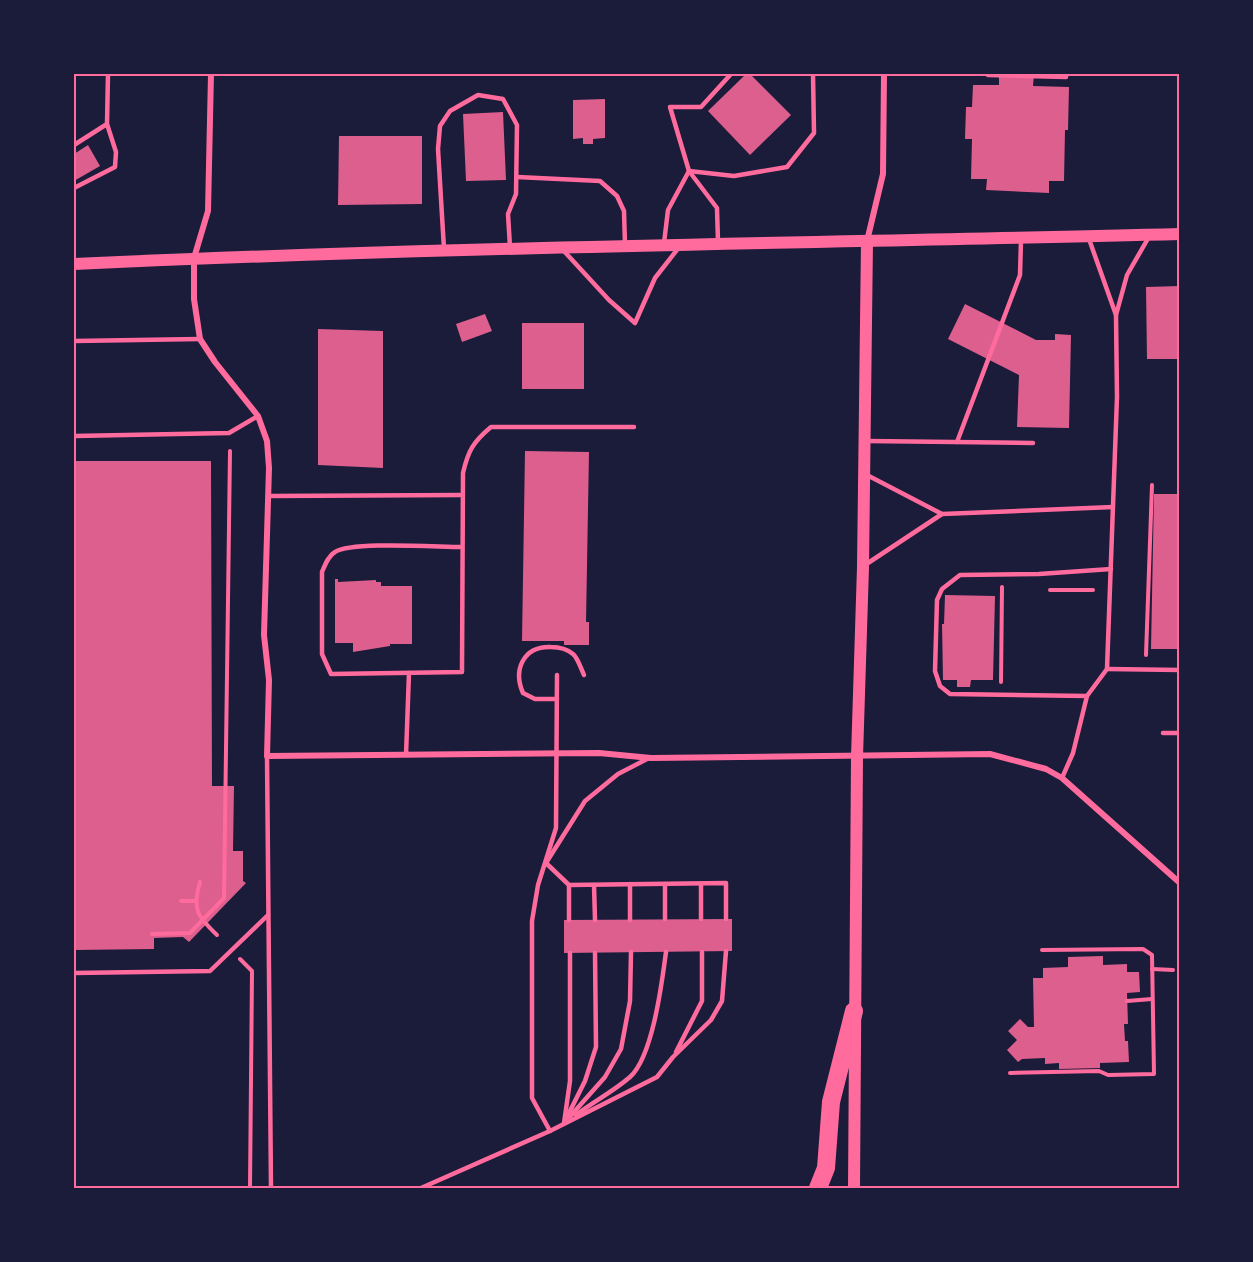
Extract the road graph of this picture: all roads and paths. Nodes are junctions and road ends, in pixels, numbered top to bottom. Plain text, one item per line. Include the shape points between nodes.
1 (108, 74) edge
2 (211, 74) edge
3 (731, 74) edge
4 (813, 74) edge
5 (884, 74) edge
6 (988, 74) edge
7 (1066, 74) edge
8 (107, 124) junction
9 (74, 145) edge
10 (690, 171) junction
11 (517, 177) junction
12 (74, 188) edge
13 (1179, 234) edge
14 (1150, 235) junction
15 (1088, 236) junction
16 (1021, 238) junction
17 (867, 241) junction
18 (719, 244) junction
19 (681, 245) junction
20 (625, 246) junction
21 (664, 246) junction
22 (561, 248) junction
23 (510, 249) junction
24 (444, 252) junction
25 (194, 258) junction
26 (74, 264) edge
27 (1116, 315) junction
28 (200, 339) junction
29 (74, 340) edge
30 (258, 416) junction
31 (634, 427) dead end
32 (74, 436) edge
33 (864, 441) junction
34 (957, 441) junction
35 (1033, 443) dead end
36 (230, 451) dead end
37 (864, 474) junction
38 (1152, 485) dead end
39 (462, 495) junction
40 (268, 496) junction
41 (1113, 507) junction
42 (942, 514) junction
43 (462, 547) junction
44 (863, 567) junction
45 (1111, 569) junction
46 (1003, 584) dead end
47 (1050, 590) dead end
48 (1093, 590) dead end
49 (1107, 669) junction
50 (1145, 670) junction
51 (1179, 670) edge
52 (409, 674) junction
53 (557, 675) dead end
54 (584, 675) dead end
55 (1000, 687) dead end
56 (1087, 696) junction
57 (557, 699) junction
58 (1163, 733) dead end
59 (1179, 733) edge
60 (556, 753) junction
61 (406, 755) junction
62 (267, 756) junction
63 (857, 757) junction
64 (651, 758) junction
65 (1062, 778) junction
66 (546, 863) junction
67 (200, 882) dead end
68 (1179, 883) edge
69 (630, 884) junction
70 (665, 884) junction
71 (701, 884) junction
72 (569, 885) junction
73 (594, 885) junction
74 (195, 900) junction
75 (181, 901) dead end
76 (268, 915) junction
77 (665, 919) dead end
78 (701, 919) dead end
79 (726, 919) dead end
80 (569, 920) dead end
81 (595, 920) dead end
82 (630, 920) dead end
83 (203, 921) junction
84 (152, 934) dead end
85 (217, 935) dead end
86 (1042, 950) dead end
87 (726, 951) dead end
88 (630, 952) dead end
89 (666, 952) dead end
90 (702, 952) dead end
91 (570, 953) dead end
92 (595, 953) dead end
93 (239, 958) dead end
94 (1152, 969) junction
95 (1173, 970) dead end
96 (74, 973) edge
97 (1152, 999) junction
98 (1127, 1001) dead end
99 (854, 1011) junction
100 (673, 1058) junction
101 (1010, 1073) dead end
102 (564, 1123) junction
103 (550, 1131) junction
104 (250, 1188) edge
105 (271, 1188) edge
106 (421, 1188) edge
107 (818, 1188) edge
108 (854, 1188) edge

1 - 8 lane
2 - 25 street via 207,211
3 - 10 lane via 701,107 670,107
4 - 10 lane via 814,133 787,167 734,176
5 - 17 street via 883,174
6 - 7 lane
8 - 9 lane
8 - 12 lane via 116,152 115,167
10 - 18 lane via 717,208
10 - 21 lane via 668,210
11 - 20 lane via 600,181 617,196 624,211
11 - 23 lane via 516,194 508,214
11 - 24 lane via 517,125 503,99 478,95 450,111 440,126 438,149
13 - 14 main road
14 - 15 main road
14 - 27 lane via 1127,275
15 - 16 main road
15 - 27 lane
16 - 17 main road
16 - 34 lane via 1020,275
17 - 18 main road
17 - 33 main road
18 - 19 main road
19 - 21 main road
19 - 22 lane via 655,278 635,323
20 - 21 main road
20 - 22 main road
22 - 23 main road
23 - 24 main road
24 - 25 main road
25 - 26 main road
25 - 28 street via 194,299
27 - 41 lane
28 - 29 lane
28 - 30 street
30 - 32 lane via 229,433
30 - 40 street via 267,441
31 - 39 lane via 491,427 467,455
33 - 34 lane
33 - 37 main road
34 - 35 lane
36 - 83 path via 225,898
37 - 42 lane
37 - 44 main road
38 - 50 path
39 - 40 lane
39 - 43 lane
40 - 62 street via 264,635
41 - 42 lane
41 - 45 lane
42 - 44 lane
43 - 52 lane via 462,672
43 - 52 lane via 354,546 333,553 322,572 322,654 331,674
44 - 63 main road
45 - 49 lane
45 - 56 lane via 960,575 942,589 937,600 935,671 940,686 950,694
46 - 55 path
47 - 48 path
49 - 50 lane
49 - 56 lane
50 - 51 lane
52 - 61 lane
53 - 57 lane
54 - 57 lane via 574,655 560,647 532,650 524,657 517,681 523,693 535,699
56 - 65 lane via 1073,753
57 - 60 lane
58 - 59 lane
60 - 61 street
60 - 64 street
60 - 66 lane via 556,828
61 - 62 street
62 - 76 lane
63 - 64 street
63 - 65 street via 990,754 1046,769
63 - 99 main road
64 - 66 lane via 618,774 585,801
65 - 68 street
66 - 72 lane
66 - 103 lane via 532,921 532,1098
67 - 74 path
69 - 70 lane
69 - 73 lane
69 - 82 lane
70 - 71 lane
70 - 77 lane
71 - 78 lane
71 - 79 lane via 726,883
72 - 73 lane
72 - 80 lane
73 - 81 lane
74 - 75 path
74 - 83 path
76 - 96 lane via 210,971
76 - 105 lane
83 - 84 path via 190,933
83 - 85 path
86 - 94 path via 1143,949 1152,955
87 - 100 lane via 722,1001 711,1020
88 - 102 lane via 630,1001 621,1049 605,1077
89 - 102 lane via 660,1000 644,1053 632,1076
90 - 100 lane via 702,1001
91 - 102 lane via 570,1081
92 - 102 lane via 596,1047 585,1081
93 - 104 path via 252,971
94 - 95 path
94 - 97 path
97 - 98 path
97 - 101 path via 1154,1074
99 - 107 highway via 831,1102 826,1168
99 - 108 main road
100 - 102 lane via 657,1077
102 - 103 lane
103 - 106 lane

